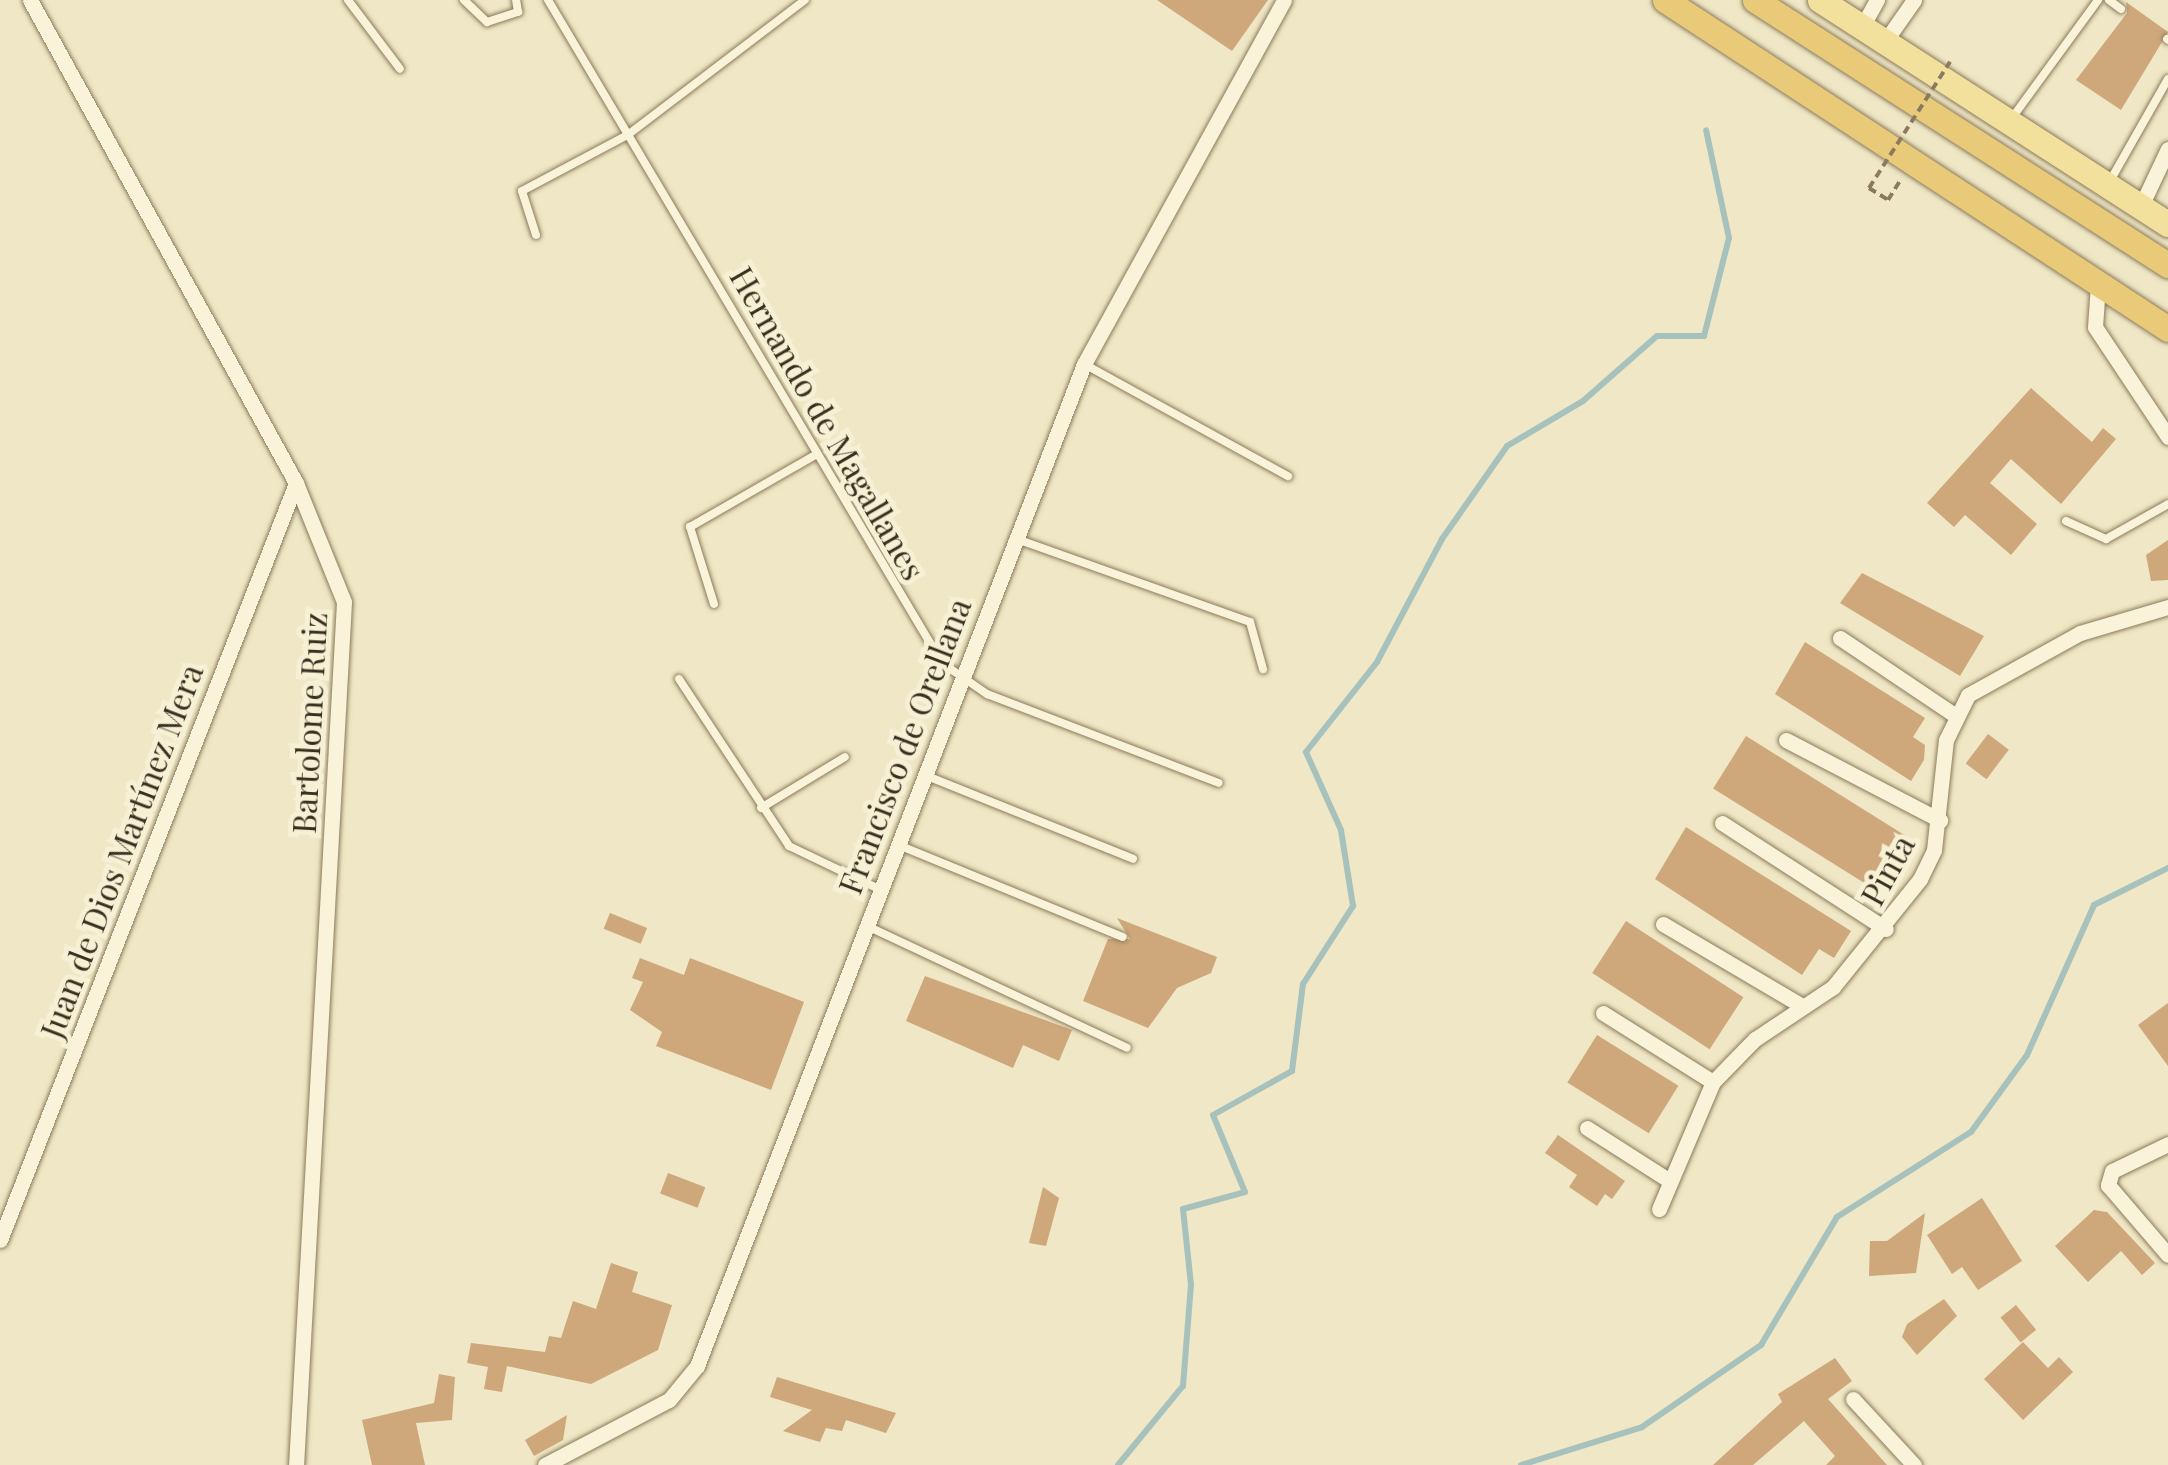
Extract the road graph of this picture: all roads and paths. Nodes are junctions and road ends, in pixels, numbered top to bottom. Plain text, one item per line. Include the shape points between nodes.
1 (30, 0) edge
2 (348, 0) edge
3 (464, 0) edge
4 (516, 0) edge
5 (548, 0) edge
6 (805, 0) edge
7 (1284, 0) edge
8 (1665, 0) edge
9 (1755, 0) edge
10 (1820, 0) edge
11 (1877, 0) edge
12 (1890, 0) edge
13 (1914, 0) edge
14 (2098, 0) edge
15 (2108, 0) edge
16 (2121, 10) dead end
17 (1899, 16) junction
18 (1864, 26) junction
19 (1886, 40) junction
20 (1950, 62) dead end
21 (400, 69) dead end
22 (2168, 79) edge
23 (2010, 120) junction
24 (629, 134) junction
25 (2168, 149) edge
26 (1910, 166) junction
27 (2108, 185) junction
28 (2141, 206) junction
29 (2168, 224) edge
30 (536, 236) dead end
31 (2168, 265) edge
32 (2098, 285) junction
33 (2168, 328) edge
34 (1084, 364) junction
35 (2168, 437) edge
36 (817, 454) junction
37 (1288, 476) dead end
38 (296, 484) junction
39 (2168, 504) edge
40 (2066, 520) dead end
41 (1013, 537) junction
42 (714, 604) dead end
43 (2168, 608) edge
44 (1840, 638) dead end
45 (1263, 668) dead end
46 (961, 675) junction
47 (678, 680) dead end
48 (1954, 714) junction
49 (1786, 740) dead end
50 (845, 757) dead end
51 (923, 774) junction
52 (1219, 784) dead end
53 (761, 808) junction
54 (1940, 820) junction
55 (1722, 824) dead end
56 (896, 844) junction
57 (1133, 858) dead end
58 (879, 889) junction
59 (1663, 924) dead end
60 (865, 925) junction
61 (1886, 928) junction
62 (1123, 937) dead end
63 (1802, 1006) junction
64 (1604, 1013) dead end
65 (1126, 1048) dead end
66 (1713, 1082) junction
67 (1587, 1128) dead end
68 (2168, 1144) edge
69 (1670, 1181) junction
70 (0, 1203) edge
71 (1659, 1209) dead end
72 (11, 1218) junction
73 (0, 1240) edge
74 (2168, 1254) edge
75 (1853, 1399) dead end
76 (296, 1465) edge
77 (545, 1465) edge
78 (1914, 1465) edge

1 - 38 street, Bartolome Ruiz
2 - 21 lane
3 - 4 lane via 487,22 518,12
5 - 24 lane, Hernando de Magallanes
6 - 24 lane
7 - 34 street, Francisco de Orellana
8 - 26 highway
9 - 31 highway
10 - 18 main road
11 - 18 street
12 - 17 street
13 - 17 street
14 - 23 lane
15 - 16 lane
17 - 19 street
18 - 19 main road
19 - 23 main road
20 - 26 path, bridge via 1870,188 1888,200
22 - 27 lane
23 - 27 main road
24 - 30 lane via 522,191
24 - 36 lane, Hernando de Magallanes
25 - 28 street
26 - 32 highway
27 - 28 main road
28 - 29 main road
32 - 33 highway
32 - 35 street via 2094,327
34 - 37 lane
34 - 41 street, Francisco de Orellana
36 - 42 lane via 690,527
36 - 46 lane, Hernando de Magallanes via 929,644
38 - 72 street, Juan de Dios Martínez Mera
38 - 76 street, Bartolome Ruiz via 344,602
39 - 40 lane via 2106,539
41 - 45 lane via 1250,622
41 - 46 street, Francisco de Orellana
43 - 48 street via 2010,665
44 - 48 street
46 - 51 street, Francisco de Orellana
46 - 52 lane, Hernando de Magallanes via 987,694
47 - 53 lane
48 - 54 street, Pinta
49 - 54 street
50 - 53 lane
51 - 56 street, Francisco de Orellana
51 - 57 lane
53 - 58 lane via 818,867
54 - 61 street, Pinta via 1920,879
55 - 61 street
56 - 58 street, Francisco de Orellana
56 - 62 lane
58 - 60 street, Francisco de Orellana
59 - 63 street
60 - 65 lane
60 - 77 street, Francisco de Orellana via 697,1366 669,1400
61 - 63 street, Pinta
63 - 66 street, Pinta
64 - 66 street
66 - 69 street, Pinta
67 - 69 street
68 - 74 street via 2112,1171 2108,1185
69 - 71 street, Pinta
70 - 72 street
72 - 73 street, Juan de Dios Martínez Mera
75 - 78 street

